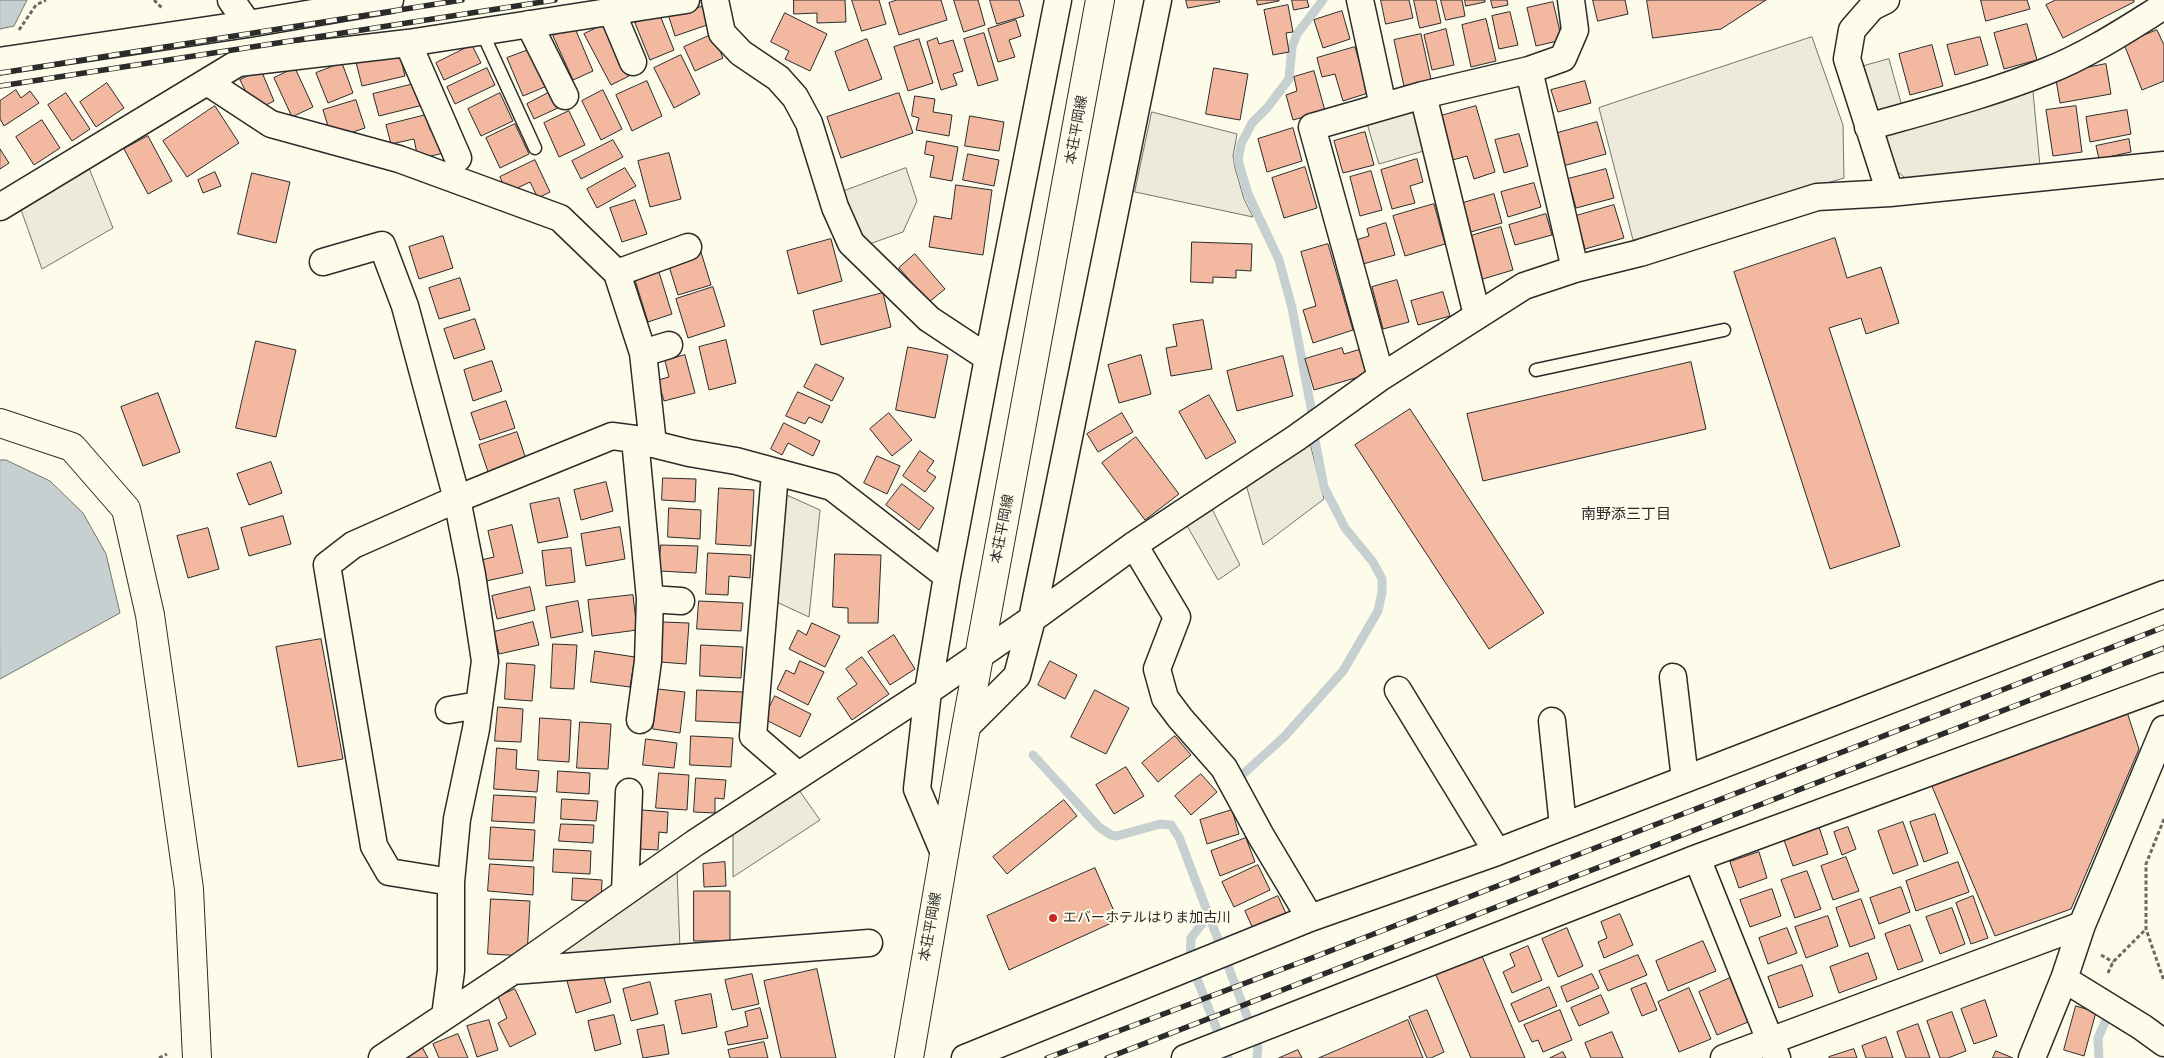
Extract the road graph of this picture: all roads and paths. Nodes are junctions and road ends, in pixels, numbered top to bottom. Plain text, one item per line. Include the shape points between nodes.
1 (46, 0) edge
2 (231, 0) edge
3 (390, 0) edge
4 (686, 0) edge
5 (715, 0) edge
6 (1058, 0) edge
7 (1100, 0) edge
8 (1158, 0) edge
9 (1360, 0) edge
10 (1571, 0) edge
11 (1886, 0) edge
12 (2164, 6) edge
13 (612, 12) junction
14 (248, 24) junction
15 (530, 24) junction
16 (482, 32) junction
17 (16, 36) dead end
18 (408, 43) junction
19 (0, 61) edge
20 (633, 62) dead end
21 (1529, 70) junction
22 (207, 82) junction
23 (1423, 95) junction
24 (565, 96) dead end
25 (1383, 106) junction
26 (1868, 127) junction
27 (535, 148) dead end
28 (458, 158) dead end
29 (2164, 165) edge
30 (1890, 193) junction
31 (0, 207) edge
32 (688, 247) dead end
33 (323, 262) dead end
34 (1575, 269) junction
35 (617, 273) junction
36 (1477, 315) junction
37 (1724, 330) dead end
38 (670, 345) dead end
39 (643, 353) junction
40 (988, 358) junction
41 (1536, 370) dead end
42 (1381, 377) junction
43 (0, 422) edge
44 (644, 441) junction
45 (775, 473) junction
46 (457, 499) junction
47 (1134, 545) junction
48 (947, 576) junction
49 (2164, 594) edge
50 (650, 599) junction
51 (681, 601) dead end
52 (1032, 619) junction
53 (979, 655) junction
54 (1673, 677) dead end
55 (2164, 686) edge
56 (1398, 690) dead end
57 (928, 691) junction
58 (479, 705) junction
59 (449, 710) dead end
60 (640, 720) dead end
61 (1552, 721) dead end
62 (966, 727) junction
63 (2164, 729) edge
64 (798, 775) junction
65 (1685, 779) junction
66 (629, 792) dead end
67 (2164, 819) edge
68 (1563, 826) junction
69 (1497, 852) junction
70 (944, 853) junction
71 (1697, 858) junction
72 (451, 882) junction
73 (625, 892) junction
74 (1310, 918) junction
75 (2082, 924) junction
76 (2146, 928) junction
77 (869, 943) dead end
78 (513, 971) junction
79 (2064, 979) junction
80 (2164, 981) edge
81 (2095, 998) junction
82 (445, 1016) junction
83 (2164, 1043) edge
84 (1211, 1048) edge
85 (1774, 1049) edge
86 (197, 1058) edge
87 (382, 1058) edge
88 (909, 1058) edge
89 (965, 1058) edge
90 (1185, 1058) edge
91 (1724, 1058) edge
92 (2032, 1058) edge

1 - 17 path via 36,4
2 - 14 street
3 - 14 street
4 - 13 street
5 - 40 street via 722,32 741,53 778,78 795,97 808,123 835,207 851,243 929,319
6 - 40 street
7 - 53 main road, 本荘平岡線
8 - 52 street
9 - 25 street
10 - 21 street via 1575,30 1563,58
11 - 26 street via 1872,7 1852,30 1847,59
12 - 26 street via 2120,34 2048,71
13 - 15 street
13 - 20 street
14 - 19 street
15 - 16 street
15 - 24 street
16 - 18 street
16 - 27 lane
18 - 22 street via 238,63
18 - 28 street
21 - 23 street
21 - 34 street
22 - 31 street
22 - 35 street via 271,124 399,159 560,218
23 - 25 street
23 - 36 street
25 - 42 street via 1312,127
26 - 30 street
29 - 30 street
30 - 34 street via 1816,197 1640,253
32 - 35 street
33 - 46 street via 382,245 404,306
34 - 36 street via 1524,286
35 - 39 street
36 - 42 street
37 - 41 lane
38 - 39 street
39 - 44 street
40 - 48 street
42 - 47 street via 1296,438
43 - 86 main road via 72,447 126,509 150,615 189,889
44 - 45 street
44 - 46 street via 612,436
44 - 50 street
45 - 48 street via 832,487
45 - 64 street via 753,736
46 - 58 street via 485,662
46 - 72 street via 353,545 327,564 374,846 389,872
47 - 52 street
47 - 74 street via 1177,617 1157,669 1165,698 1224,768
48 - 57 street
49 - 65 street
50 - 51 street
50 - 60 street via 648,661
52 - 53 street
52 - 62 street via 1017,676
53 - 57 street
53 - 62 main road, 本荘平岡線
54 - 65 street
55 - 71 street
56 - 69 street
57 - 64 street
57 - 70 street via 916,789
58 - 59 street
58 - 72 street via 457,819
61 - 68 street
62 - 70 main road, 本荘平岡線
63 - 75 street
64 - 73 street
65 - 68 street
66 - 73 street
67 - 76 path via 2146,864
68 - 69 street
69 - 74 street
70 - 88 main road, 本荘平岡線
71 - 84 street
71 - 85 street
72 - 82 street via 451,971
73 - 78 street
74 - 89 street
75 - 79 street
75 - 85 street
76 - 80 path
76 - 81 path via 2113,962
77 - 78 street
78 - 82 street
79 - 81 street
79 - 92 street
81 - 83 street
82 - 87 street
84 - 90 street
85 - 91 street

